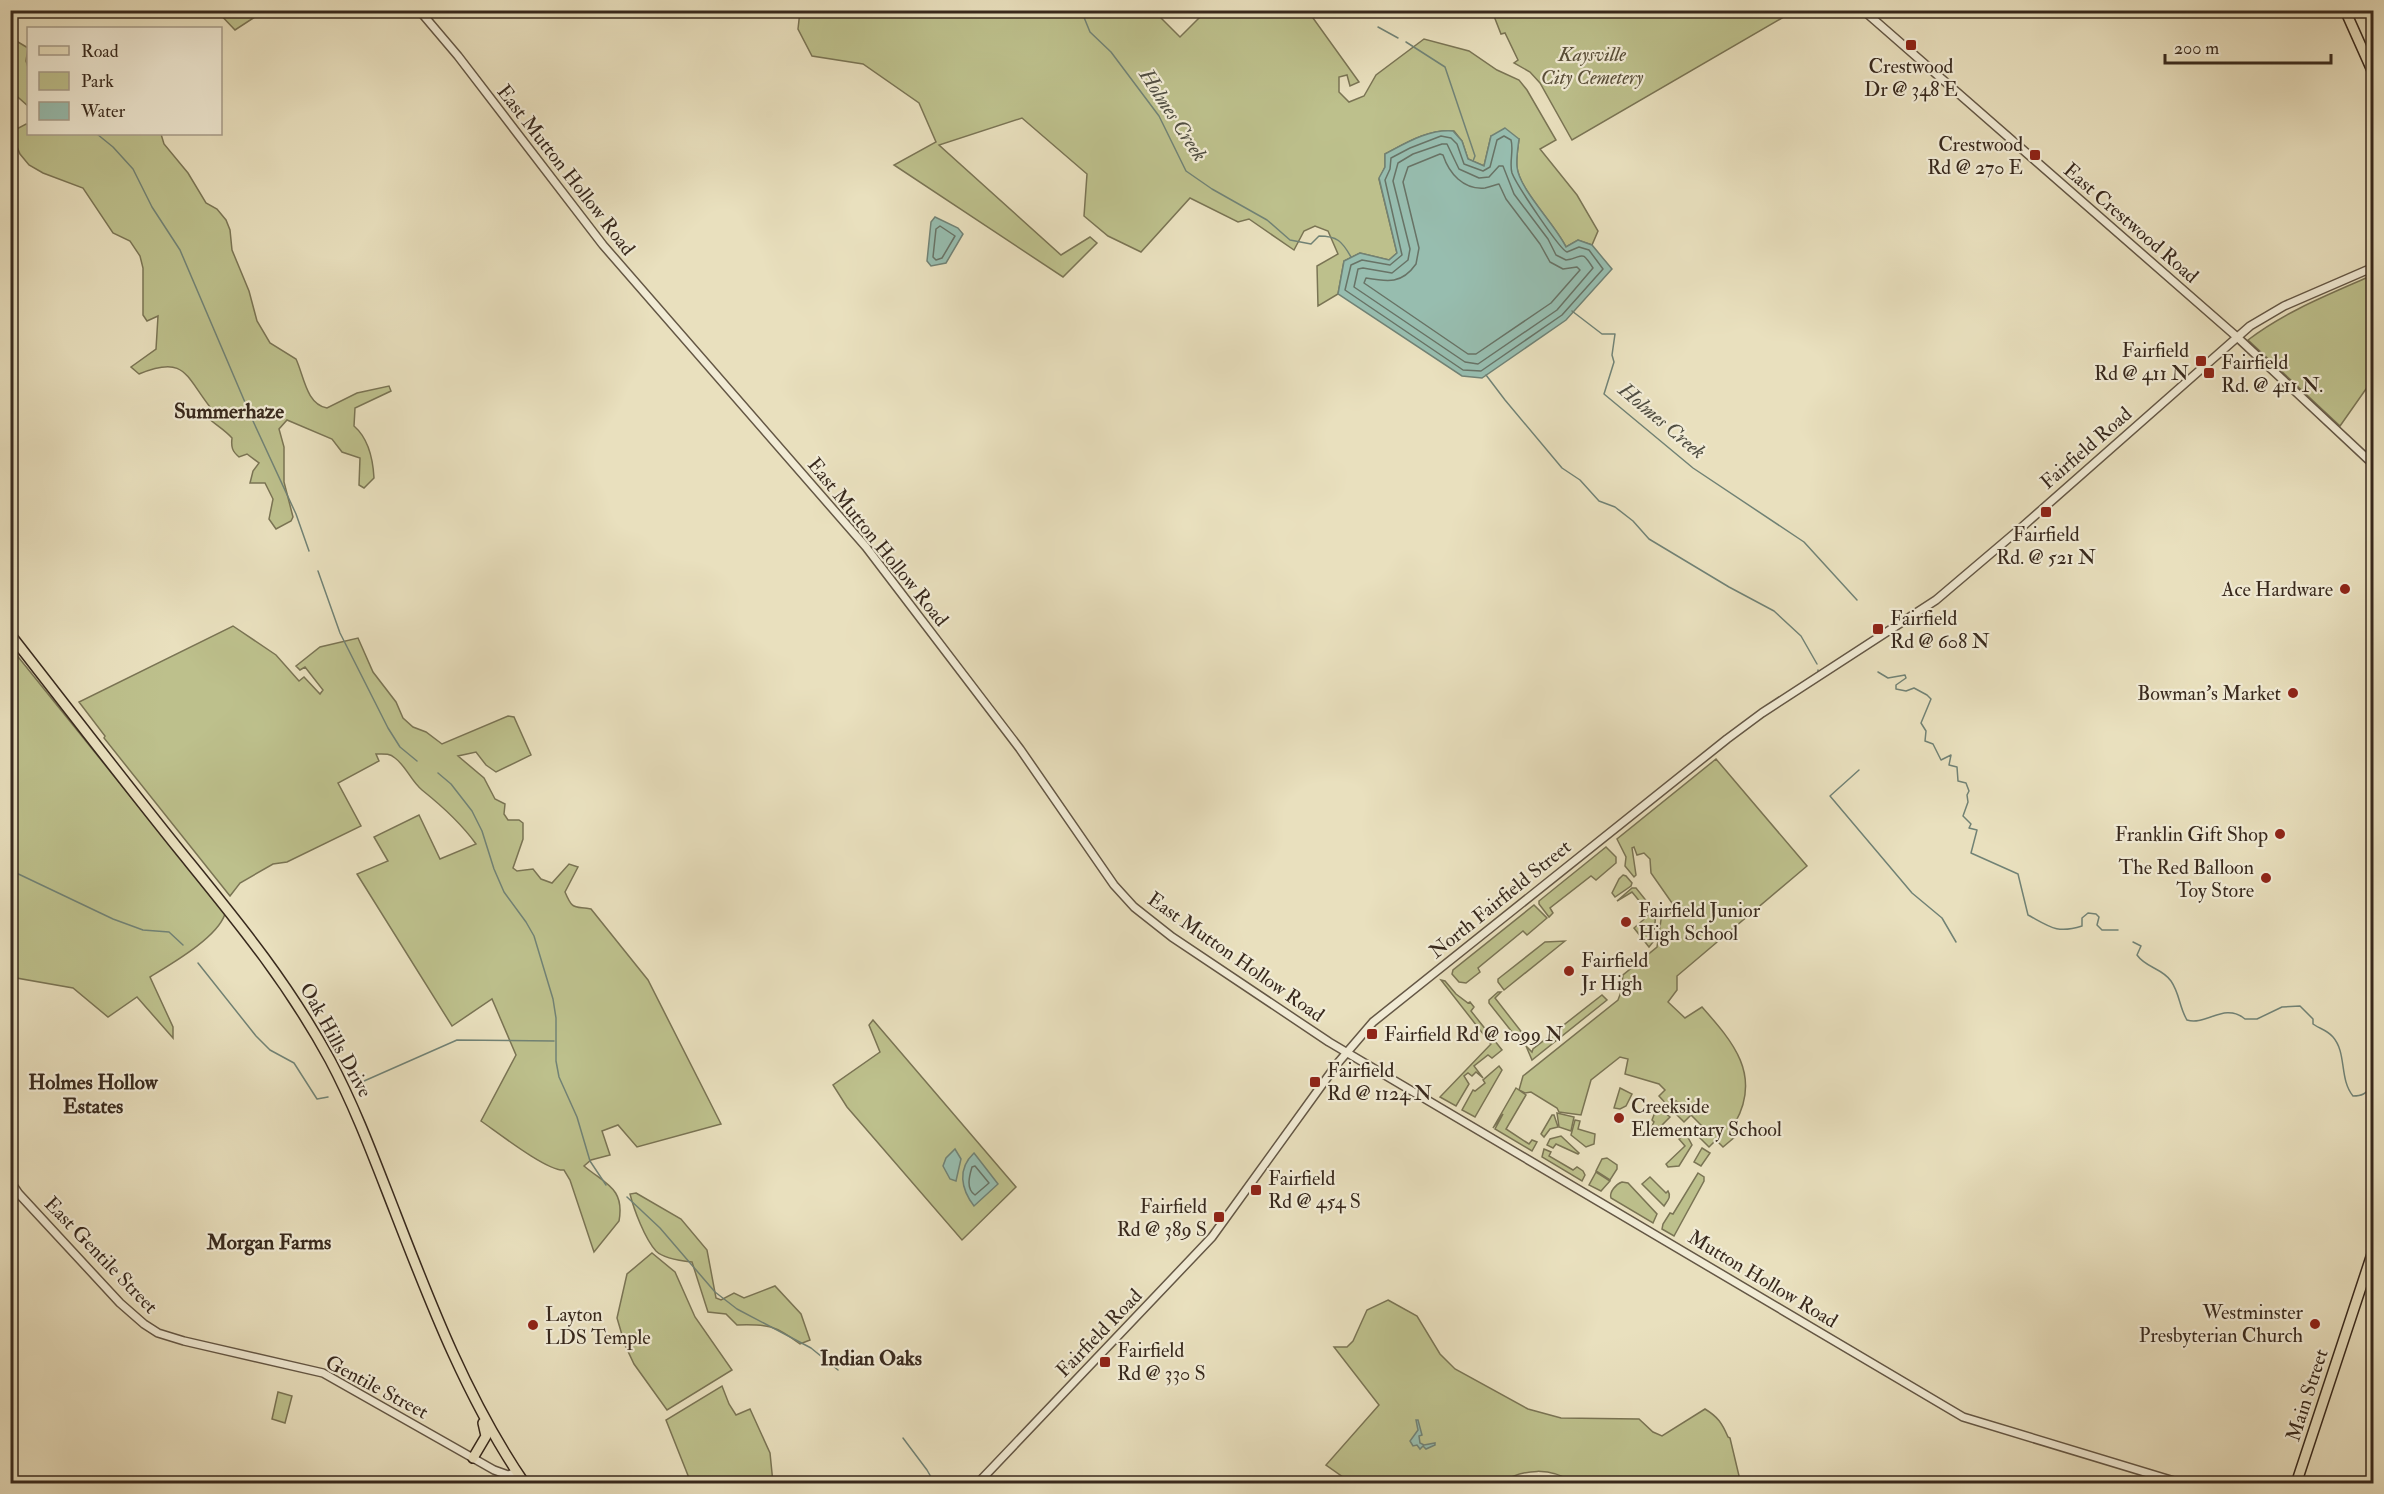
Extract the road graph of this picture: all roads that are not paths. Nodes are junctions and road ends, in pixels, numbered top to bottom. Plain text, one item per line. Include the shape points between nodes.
1 (419, 10) edge
2 (1863, 10) edge
3 (2345, 10) edge
4 (2373, 75) edge
5 (2373, 267) edge
6 (2237, 337) junction
7 (2373, 465) edge
8 (10, 634) edge
9 (1829, 671) joint
10 (1346, 1052) junction
11 (10, 1181) edge
12 (1239, 1200) joint
13 (2373, 1248) edge
14 (212, 1347) joint
15 (470, 1387) junction
16 (473, 1458) junction
17 (517, 1472) junction
18 (525, 1484) edge
19 (977, 1484) edge
20 (2184, 1484) edge
21 (2296, 1484) edge

1 - 10 street, East Mutton Hollow Road via 603,245 866,548 1020,749 1114,885 1172,938
2 - 6 street, East Crestwood Road
3 - 4 main road
5 - 6 street, Fairfield Road via 2284,306
6 - 7 street, East Crestwood Road
6 - 9 street, Fairfield Road via 1944,593
8 - 15 main road, Oak Hills Drive via 236,917 304,1013 354,1109
9 - 10 street, North Fairfield Street via 1762,713 1684,772 1387,1010
10 - 12 street, North Fairfield Street
10 - 20 street, Mutton Hollow Road via 1963,1416
11 - 14 street, East Gentile Street via 76,1258 144,1324 170,1337
12 - 19 street, Fairfield Road via 1199,1251
13 - 21 main road, Main Street
14 - 16 street, Gentile Street via 323,1373
15 - 16 main road via 486,1430
15 - 17 main road, Oak Hills Drive
16 - 17 street, Gentile Street via 502,1474
17 - 18 main road, Oak Hills Drive

